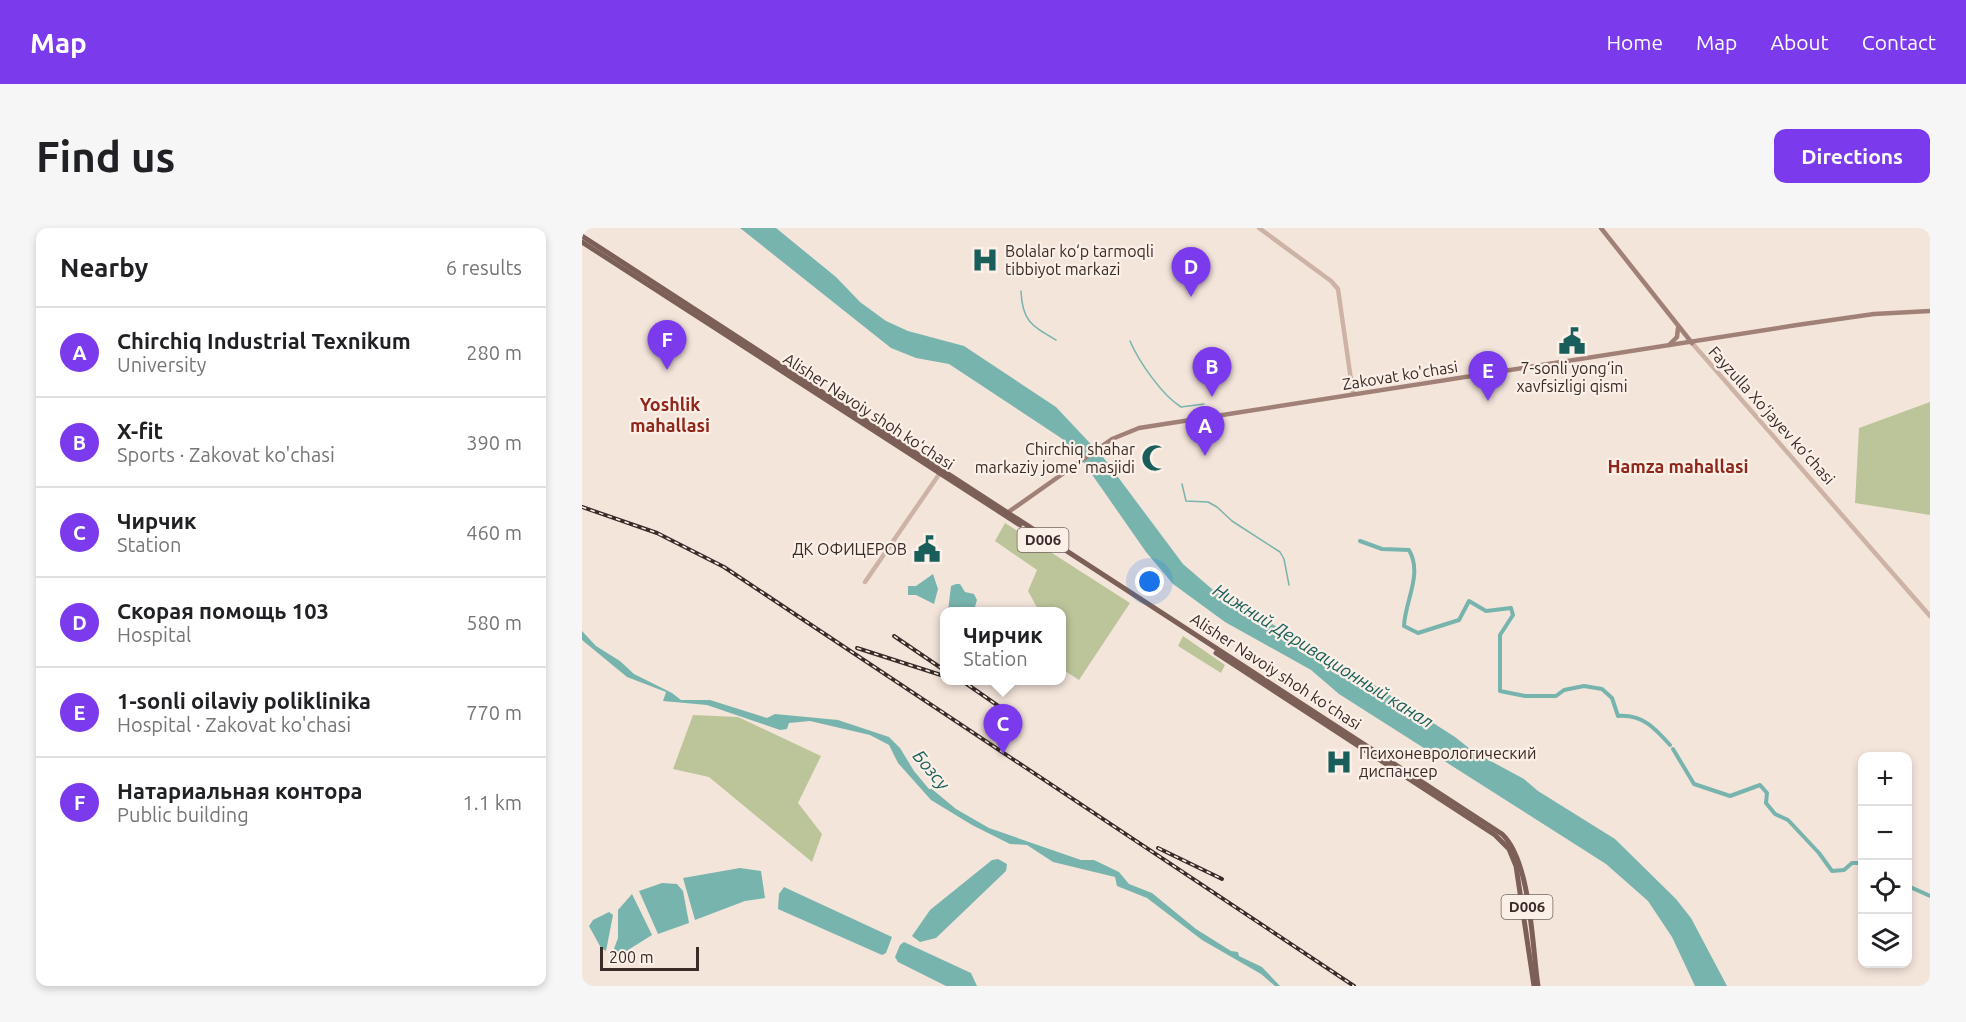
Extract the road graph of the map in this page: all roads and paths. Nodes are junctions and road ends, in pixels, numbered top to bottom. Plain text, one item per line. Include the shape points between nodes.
1 (1259, 228) edge
2 (1601, 228) edge
3 (582, 236) edge
4 (582, 242) edge
5 (1930, 311) edge
6 (1678, 325) junction
7 (1683, 332) junction
8 (1692, 343) junction
9 (1678, 345) junction
10 (1667, 346) junction
11 (1353, 394) junction
12 (941, 472) junction
13 (1006, 514) junction
14 (865, 582) dead end
15 (1930, 616) edge
16 (1399, 769) junction
17 (1532, 956) junction
18 (1536, 986) edge

1 - 11 street via 1338,289
2 - 6 main road, Fayzulla Xo‘jayev ko‘chasi
3 - 12 main road, Alisher Navoiy shoh koʻchasi / D006
4 - 12 main road, Alisher Navoiy shoh koʻchasi / D006
5 - 8 main road, Zakovat ko'chasi via 1874,314
6 - 7 main road, Fayzulla Xo‘jayev ko‘chasi
6 - 10 main road via 1677,337
7 - 8 main road, Fayzulla Xo‘jayev ko‘chasi
7 - 9 main road
8 - 9 main road, Zakovat ko'chasi
8 - 15 street, Fayzulla Xo‘jayev ko‘chasi
9 - 10 main road, Zakovat ko'chasi
10 - 11 main road, Zakovat ko'chasi
11 - 13 main road, Zakovat ko'chasi via 1139,428 1101,447
12 - 13 main road, Alisher Navoiy shoh koʻchasi / D006
12 - 14 street
13 - 16 main road, Alisher Navoiy shoh koʻchasi / D006
16 - 17 main road, Alisher Navoiy shoh koʻchasi / D006 via 1503,841 1516,866
16 - 17 main road, Alisher Navoiy shoh koʻchasi / D006 via 1502,834 1513,846 1521,866
17 - 18 main road, D006

